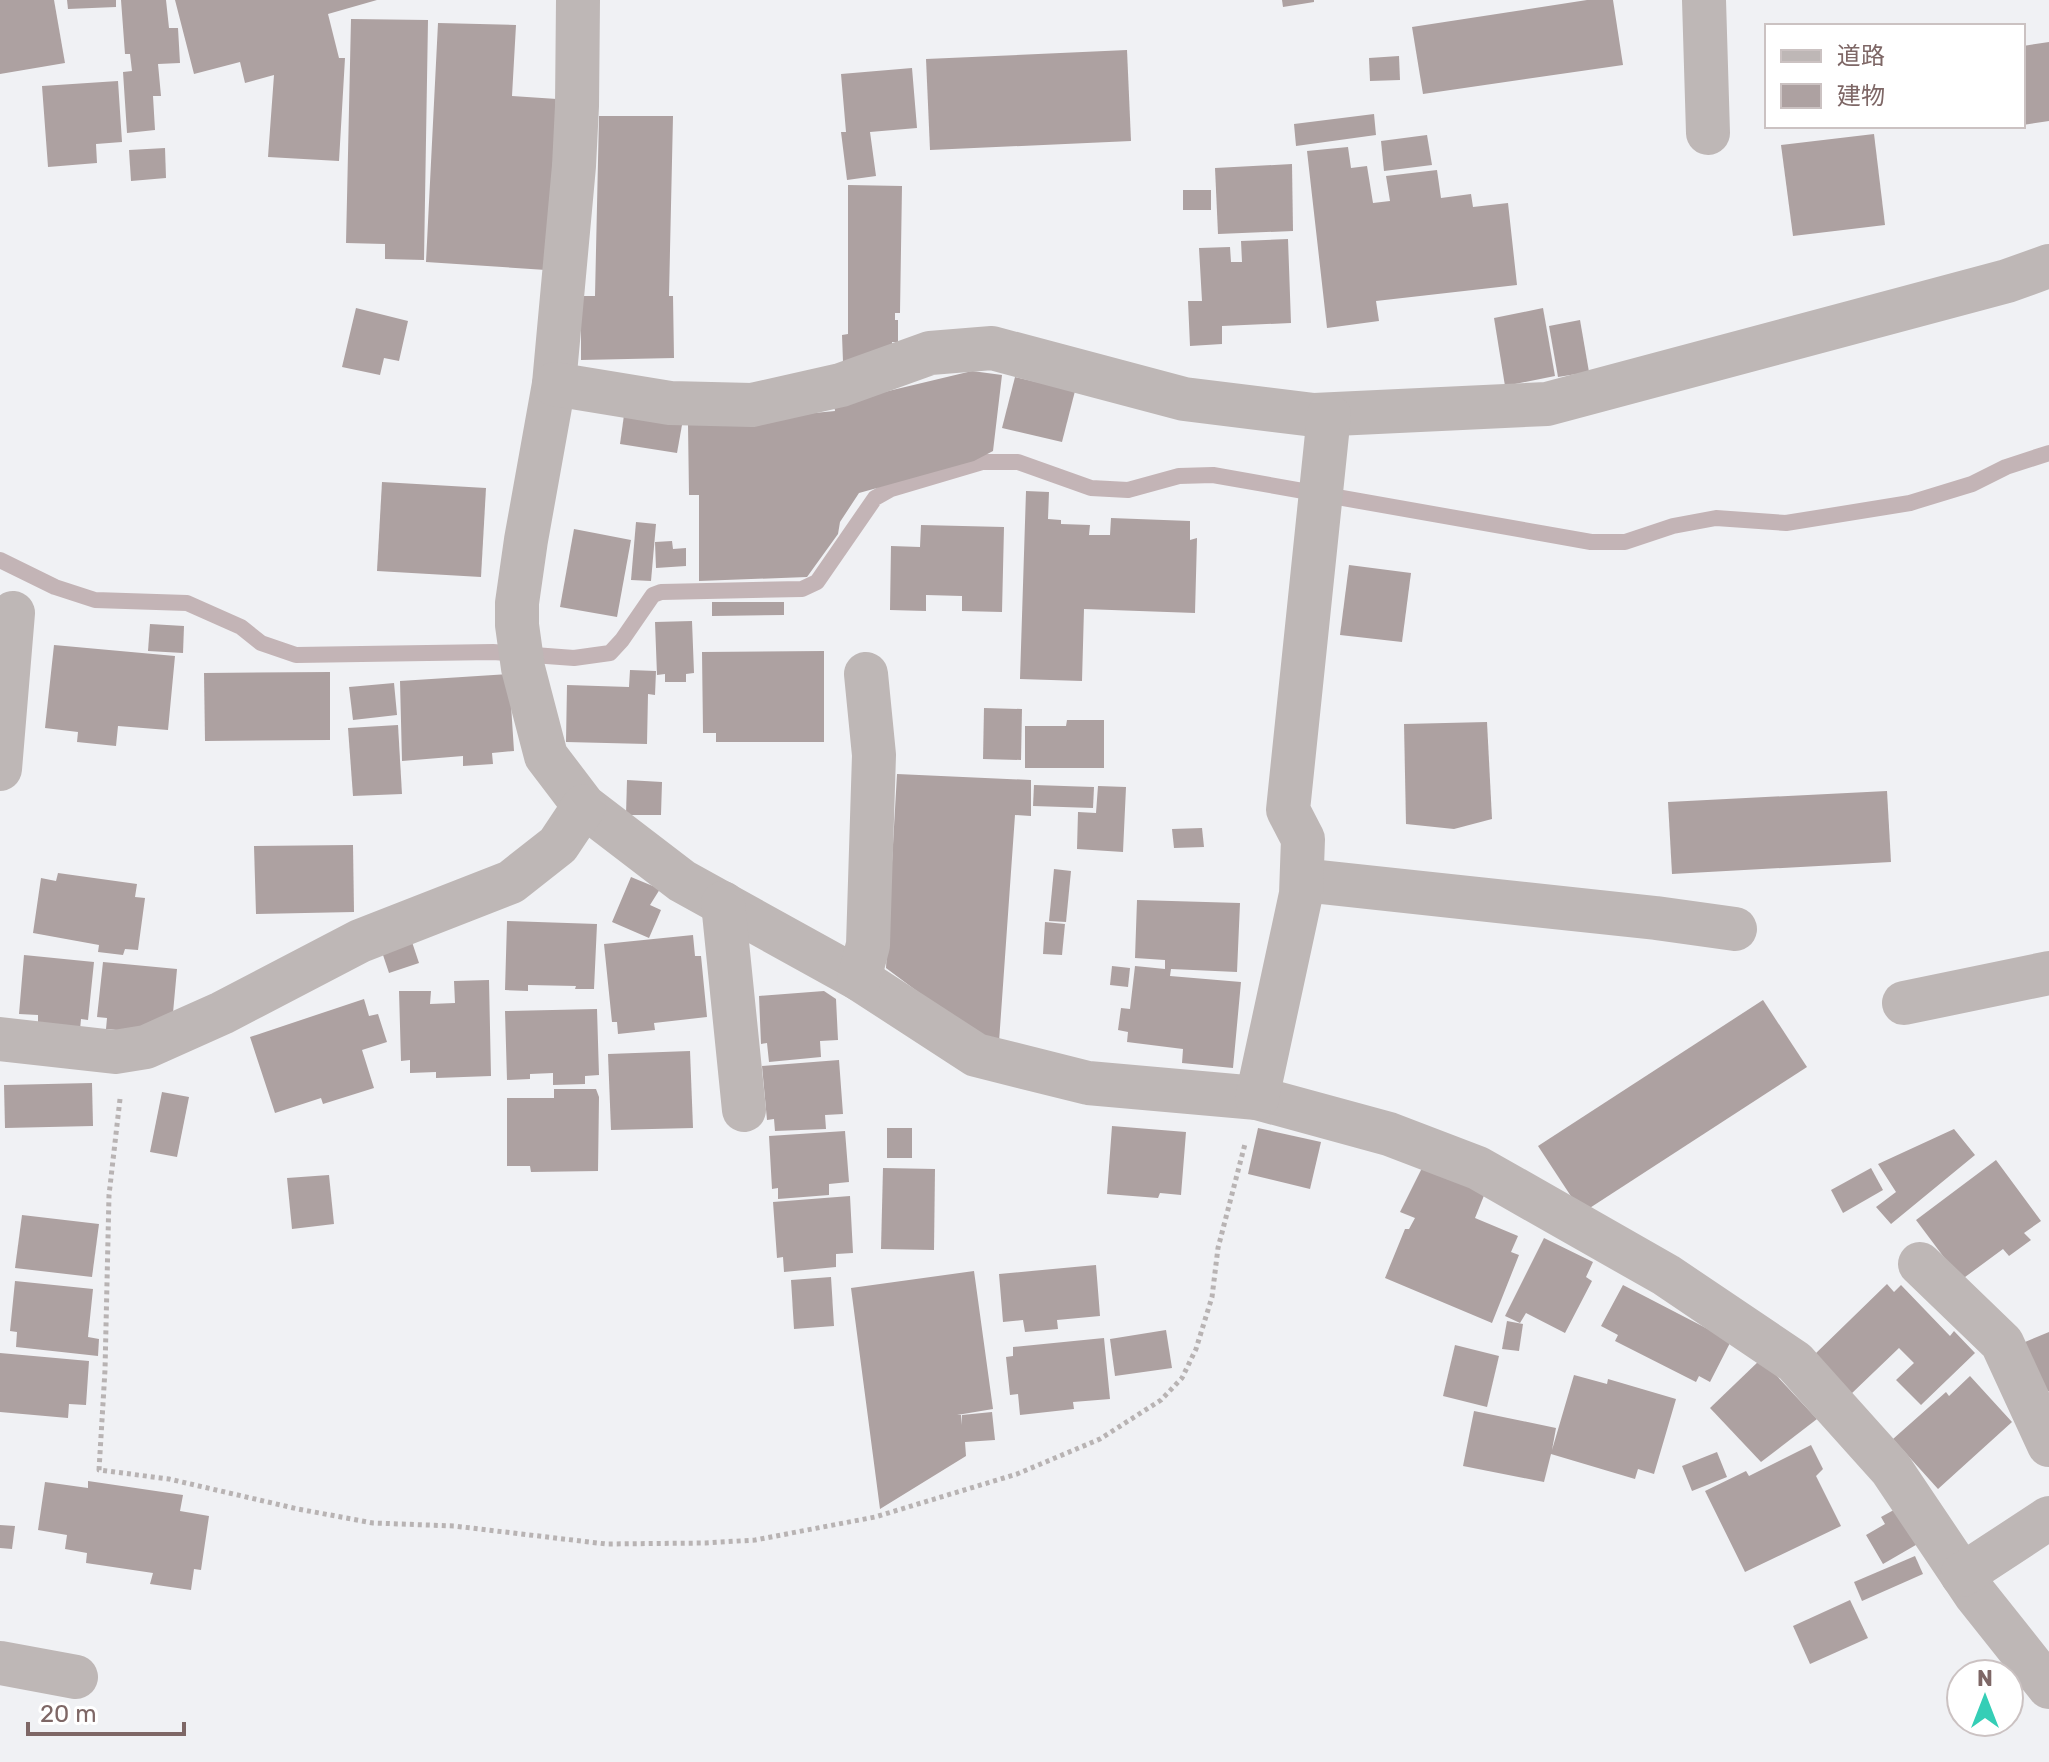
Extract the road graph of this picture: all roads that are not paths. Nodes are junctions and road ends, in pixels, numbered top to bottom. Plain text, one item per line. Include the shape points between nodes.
1 (578, 0) edge
2 (1704, 0) edge
3 (1708, 133) dead end
4 (2049, 266) edge
5 (554, 384) junction
6 (1329, 415) junction
7 (13, 613) dead end
8 (866, 674) dead end
9 (4, 680) edge
10 (0, 769) edge
11 (584, 806) junction
12 (1302, 880) junction
13 (723, 903) junction
14 (1735, 929) dead end
15 (2049, 973) edge
16 (859, 979) junction
17 (1904, 1003) dead end
18 (0, 1039) edge
19 (1257, 1098) junction
20 (744, 1110) dead end
21 (1920, 1264) dead end
22 (2049, 1445) edge
23 (2049, 1518) edge
24 (1962, 1575) junction
25 (0, 1663) edge
26 (76, 1677) dead end
27 (2049, 1687) edge

1 - 5 street via 574,166
2 - 3 street
4 - 6 street via 1992,286 1547,404
5 - 6 street via 670,403 752,405 841,385 930,353 992,348 1184,399
5 - 11 street via 526,540 517,625 546,756
6 - 12 street via 1288,810 1303,839
7 - 9 street
8 - 16 street via 874,755 868,945
9 - 10 street
11 - 13 street via 682,881
11 - 18 street via 558,845 511,882 360,941 146,1047 115,1052
12 - 14 street
12 - 19 street
13 - 16 street
13 - 20 street
15 - 17 street
16 - 19 street via 976,1055 1088,1083
19 - 24 street via 1389,1134 1478,1168 1666,1275 1783,1353 1891,1469
21 - 22 street via 2002,1343
23 - 24 street
24 - 27 street
25 - 26 street

